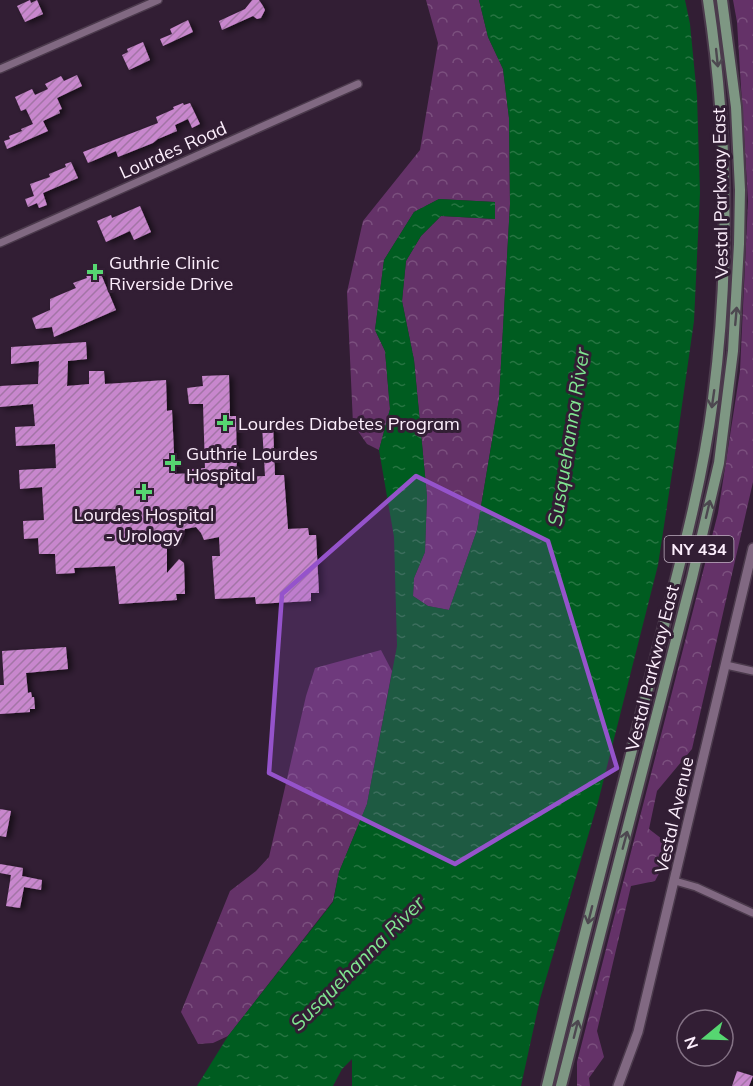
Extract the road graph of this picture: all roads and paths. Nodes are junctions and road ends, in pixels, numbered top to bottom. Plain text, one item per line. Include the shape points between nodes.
1 (158, 0) edge
2 (708, 0) edge
3 (722, 0) edge
4 (0, 69) edge
5 (358, 84) dead end
6 (0, 243) edge
7 (753, 548) edge
8 (726, 665) junction
9 (753, 671) edge
10 (675, 881) junction
11 (753, 914) edge
12 (547, 1086) edge
13 (561, 1086) edge
14 (618, 1086) edge

1 - 4 street
2 -> 12 main road, Vestal Parkway East / NY 434 via 723,119 725,190 724,289 712,401 690,522
13 -> 3 main road, Vestal Parkway East / NY 434 via 719,463 733,351 740,244 736,107
5 - 6 street, Lourdes Road
7 - 8 street, Vestal Avenue
8 - 9 street
8 - 10 street, Vestal Avenue
10 - 11 street
10 - 14 street, Vestal Avenue via 638,1032

